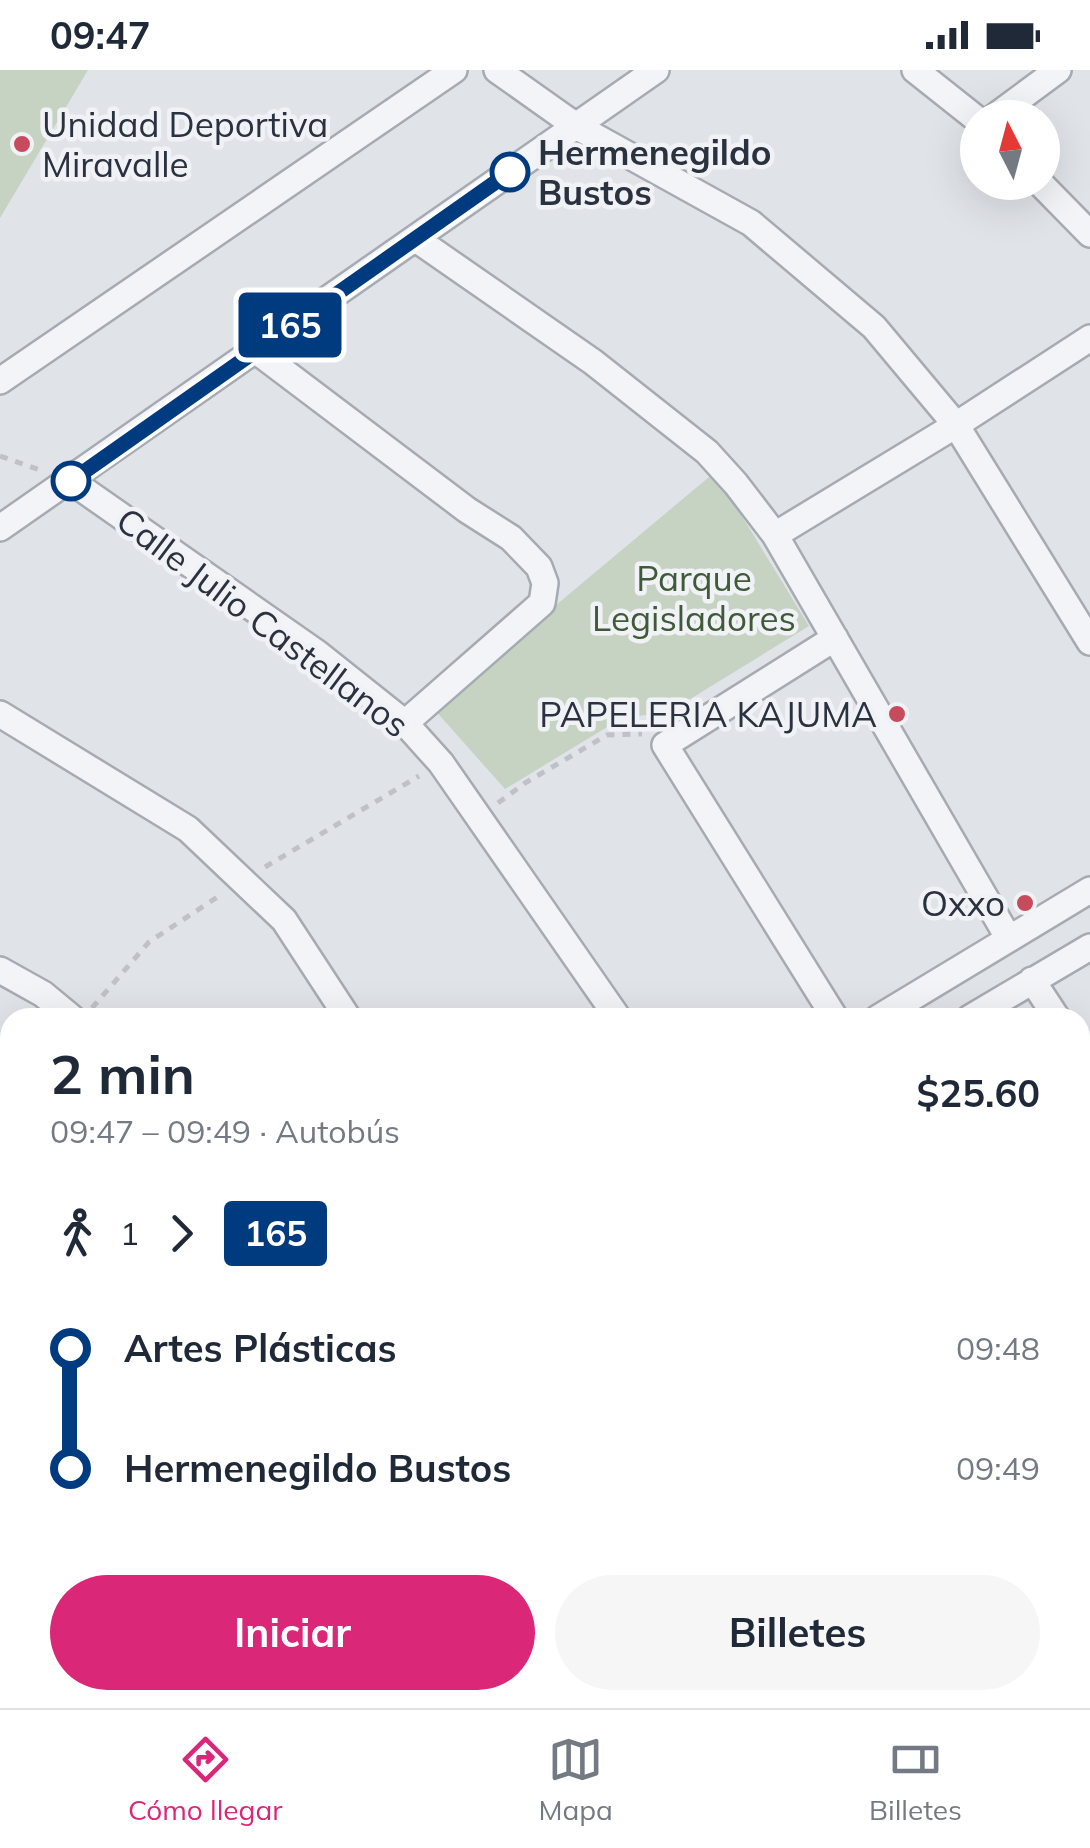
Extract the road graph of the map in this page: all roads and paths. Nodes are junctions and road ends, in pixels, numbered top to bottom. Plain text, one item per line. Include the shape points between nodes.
1 (454, 70) edge
2 (498, 70) edge
3 (656, 70) edge
4 (915, 70) edge
5 (1058, 70) edge
6 (1017, 100) edge
7 (960, 106) edge
8 (576, 126) junction
9 (1057, 200) edge
10 (1090, 234) edge
11 (416, 239) junction
12 (1090, 338) edge
13 (254, 349) junction
14 (0, 381) edge
15 (956, 426) junction
16 (71, 481) junction
17 (0, 528) edge
18 (775, 535) junction
19 (835, 638) junction
20 (1090, 642) edge
21 (0, 714) edge
22 (405, 723) junction
23 (665, 745) junction
24 (480, 818) junction
25 (1090, 890) edge
26 (1008, 940) junction
27 (1090, 947) edge
28 (1, 974) edge
29 (1032, 980) junction
30 (60, 1008) edge
31 (341, 1008) edge
32 (611, 1008) edge
33 (829, 1008) edge
34 (895, 1008) edge
35 (986, 1008) edge
36 (1051, 1008) edge

1 - 14 street
2 - 8 street
3 - 8 street
4 - 7 street
5 - 6 street
8 - 11 street
8 - 15 street via 751,223 874,327
9 - 10 street
11 - 13 street
11 - 18 street via 593,362 707,452
12 - 15 street
13 - 16 street
13 - 22 street via 511,538 539,568 542,603
15 - 18 street
15 - 20 street
16 - 17 street
16 - 22 street, Calle Julio Castellanos
18 - 19 street
19 - 23 street
19 - 26 street
21 - 31 street via 188,829 284,920
22 - 24 street, Calle Julio Castellanos
23 - 24 path via 642,734 607,735
23 - 33 street
24 - 32 street, Calle Julio Castellanos
25 - 26 street
26 - 34 street
27 - 29 street
28 - 30 street
29 - 35 street
29 - 36 street

